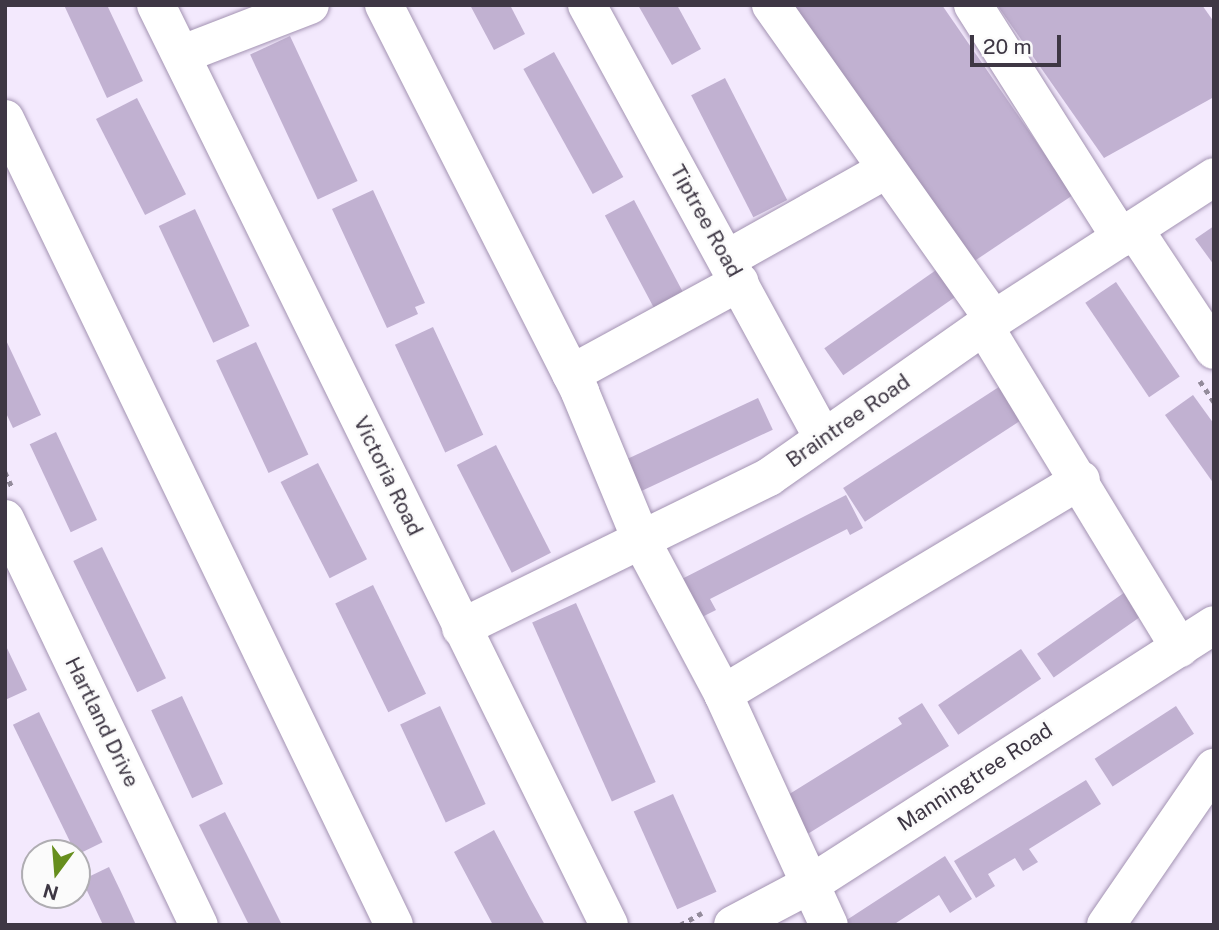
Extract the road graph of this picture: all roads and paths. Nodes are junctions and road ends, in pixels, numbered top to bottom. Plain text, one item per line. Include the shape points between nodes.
1 (310, 5) edge
2 (384, 5) edge
3 (587, 5) edge
4 (771, 5) edge
5 (973, 5) edge
6 (168, 22) edge
7 (5, 119) edge
8 (884, 171) junction
9 (1214, 177) edge
10 (1127, 233) junction
11 (733, 270) junction
12 (989, 323) junction
13 (1214, 350) edge
14 (571, 374) junction
15 (823, 437) junction
16 (1081, 480) junction
17 (5, 519) edge
18 (642, 542) junction
19 (1214, 625) edge
20 (461, 628) junction
21 (1180, 648) junction
22 (723, 694) junction
23 (1214, 768) edge
24 (809, 885) junction
25 (199, 925) edge
26 (394, 925) edge
27 (609, 925) edge
28 (733, 925) edge
29 (829, 925) edge
30 (1106, 925) edge

1 - 6 street
2 - 14 street
3 - 11 street, Tiptree Road
4 - 8 street
5 - 10 street
6 - 20 street, Victoria Road
7 - 26 street
8 - 11 street
8 - 12 street
9 - 10 street, Braintree Road
10 - 12 street, Braintree Road
10 - 13 street
11 - 14 street
11 - 15 street, Tiptree Road
12 - 15 street, Braintree Road
12 - 16 street
14 - 18 street
15 - 18 street, Braintree Road via 769,477
16 - 21 street
16 - 22 street
17 - 25 street, Hartland Drive
18 - 20 street, Braintree Road
18 - 22 street
19 - 21 street, Manningtree Road
20 - 27 street, Victoria Road
21 - 24 street, Manningtree Road
22 - 24 street
23 - 30 street
24 - 28 street, Manningtree Road
24 - 29 street

